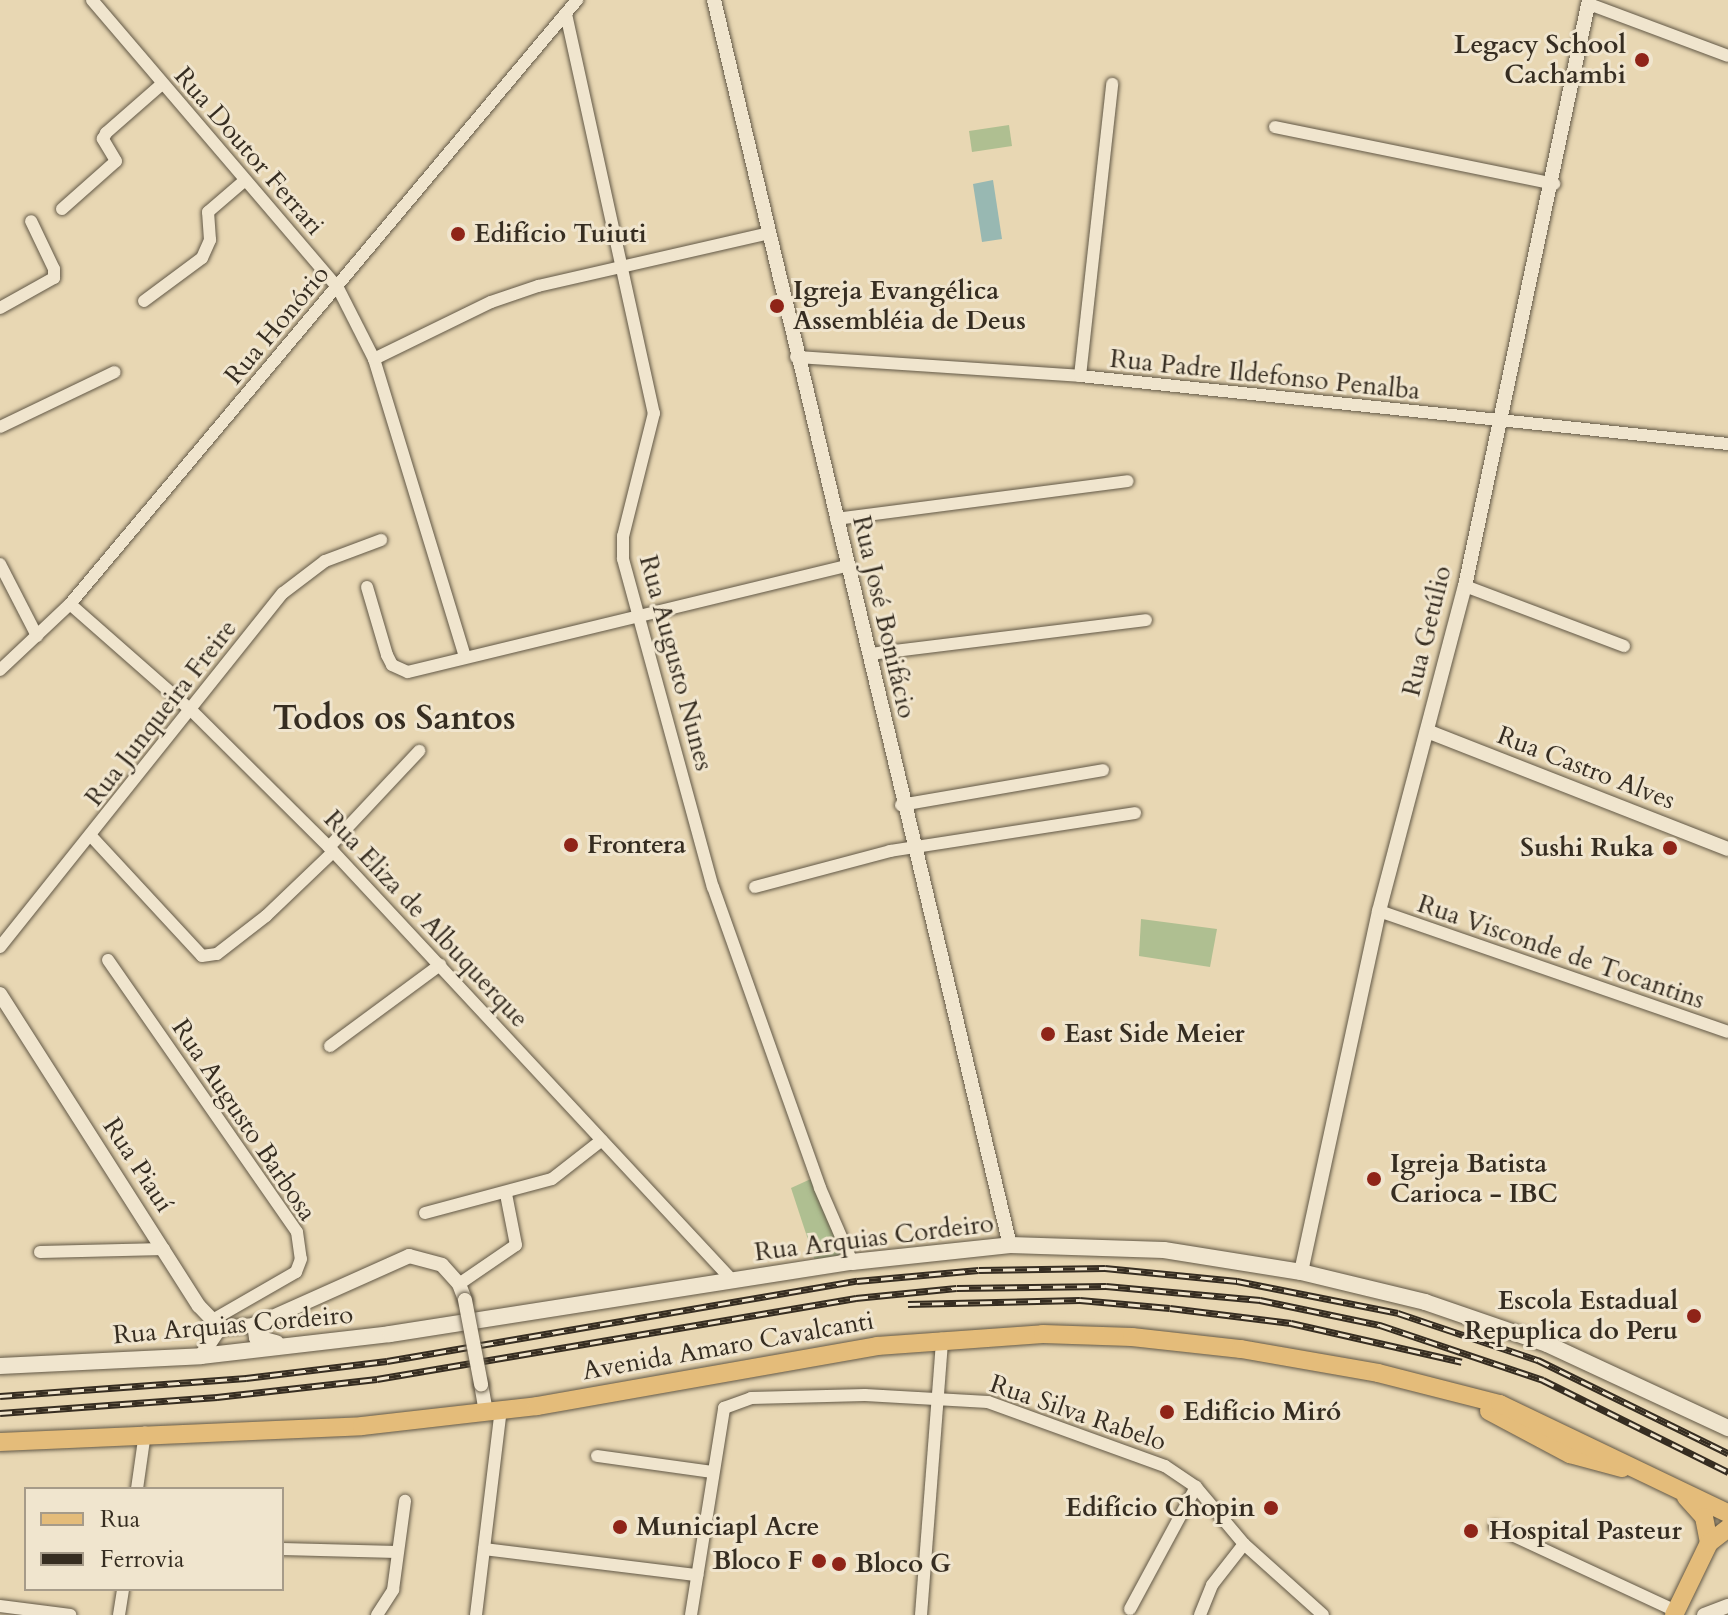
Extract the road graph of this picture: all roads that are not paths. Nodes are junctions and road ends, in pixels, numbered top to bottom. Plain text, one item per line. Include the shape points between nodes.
1 (92, 0) edge
2 (577, 0) edge
3 (714, 0) edge
4 (1589, 2) edge
5 (566, 14) junction
6 (1728, 56) edge
7 (162, 84) junction
8 (1112, 84) dead end
9 (1275, 127) dead end
10 (244, 181) junction
11 (1554, 184) junction
12 (62, 209) dead end
13 (31, 221) dead end
14 (769, 233) junction
15 (620, 266) junction
16 (338, 288) junction
17 (144, 301) dead end
18 (0, 308) edge
19 (796, 357) junction
20 (374, 359) junction
21 (115, 372) dead end
22 (1080, 376) junction
23 (1500, 423) junction
24 (0, 427) edge
25 (1728, 444) edge
26 (1128, 481) dead end
27 (836, 519) junction
28 (381, 540) dead end
29 (0, 564) edge
30 (846, 566) junction
31 (1465, 586) junction
32 (367, 587) dead end
33 (70, 604) junction
34 (640, 619) junction
35 (1146, 620) dead end
36 (37, 636) junction
37 (1624, 646) dead end
38 (870, 654) junction
39 (465, 656) junction
40 (0, 670) edge
41 (192, 711) junction
42 (1427, 731) junction
43 (419, 751) dead end
44 (1103, 770) dead end
45 (901, 805) junction
46 (1135, 813) dead end
47 (91, 836) junction
48 (912, 847) junction
49 (1728, 849) edge
50 (331, 850) junction
51 (755, 887) dead end
52 (1379, 911) junction
53 (0, 947) edge
54 (108, 960) dead end
55 (440, 965) junction
56 (0, 994) edge
57 (1728, 1032) edge
58 (330, 1046) dead end
59 (602, 1140) junction
60 (506, 1194) junction
61 (425, 1213) dead end
62 (1010, 1245) junction
63 (164, 1249) junction
64 (40, 1252) dead end
65 (852, 1262) junction
66 (1301, 1272) junction
67 (733, 1281) junction
68 (459, 1284) junction
69 (218, 1323) junction
70 (255, 1325) junction
71 (942, 1339) junction
72 (309, 1344) junction
73 (201, 1356) junction
74 (0, 1366) edge
75 (940, 1396) junction
76 (1462, 1396) junction
77 (493, 1410) junction
78 (1728, 1428) edge
79 (145, 1433) junction
80 (1534, 1436) junction
81 (0, 1442) edge
82 (1597, 1449) junction
83 (597, 1456) dead end
84 (1629, 1468) junction
85 (712, 1472) junction
86 (137, 1487) edge
87 (1196, 1487) junction
88 (1679, 1489) junction
89 (405, 1501) dead end
90 (1728, 1513) edge
91 (1495, 1527) dead end
92 (1728, 1528) edge
93 (1709, 1543) junction
94 (1244, 1544) junction
95 (284, 1549) edge
96 (484, 1549) junction
97 (397, 1552) junction
98 (697, 1575) junction
99 (123, 1591) edge
100 (0, 1606) edge
101 (1130, 1609) dead end
102 (1721, 1610) edge
103 (1675, 1613) edge
104 (70, 1615) edge
105 (119, 1615) edge
106 (377, 1615) edge
107 (476, 1615) edge
108 (691, 1615) edge
109 (921, 1615) edge
110 (1200, 1615) edge
111 (1323, 1615) edge
112 (1704, 1615) edge

1 - 7 street, Rua Doutor Ferrari
2 - 5 street, Rua Honório
3 - 14 street, Rua José Bonifácio
4 - 6 street
4 - 11 street, Rua Getúlio
5 - 15 street, Rua Augusto Nunes
5 - 16 street, Rua Honório
7 - 10 street, Rua Doutor Ferrari
7 - 12 street via 106,133 103,139 116,161
8 - 22 street
9 - 11 street
10 - 16 street, Rua Doutor Ferrari
10 - 17 street via 208,212 210,240 202,258
11 - 23 street, Rua Getúlio
13 - 18 street via 54,278
14 - 15 street
14 - 19 street, Rua José Bonifácio
15 - 20 street via 491,302
15 - 34 street, Rua Augusto Nunes via 654,413 622,547
16 - 20 street, Rua Doutor Ferrari
16 - 33 street, Rua Honório
19 - 22 street, Rua Padre Ildefonso Penalba
19 - 27 street, Rua José Bonifácio
20 - 39 street, Rua Doutor Ferrari
21 - 24 street
22 - 23 street, Rua Padre Ildefonso Penalba
23 - 25 street, Rua Padre Ildefonso Penalba
23 - 31 street, Rua Getúlio
26 - 27 street
27 - 30 street, Rua José Bonifácio
28 - 41 street, Rua Junqueira Freire via 306,571
29 - 36 street
30 - 34 street
30 - 38 street, Rua José Bonifácio
31 - 37 street
31 - 42 street, Rua Getúlio
32 - 39 street via 387,655 399,670
33 - 36 street, Rua Honório
33 - 41 street, Rua Eliza de Albuquerque
34 - 39 street
34 - 65 street, Rua Augusto Nunes via 731,940
35 - 38 street
36 - 40 street, Rua Honório
38 - 45 street, Rua José Bonifácio
41 - 47 street, Rua Junqueira Freire
41 - 50 street, Rua Eliza de Albuquerque
42 - 49 street, Rua Castro Alves
42 - 52 street, Rua Getúlio
43 - 50 street
44 - 45 street
45 - 48 street, Rua José Bonifácio
46 - 48 street
47 - 50 street via 202,956 217,954 266,916
47 - 53 street, Rua Junqueira Freire
48 - 51 street
48 - 62 street, Rua José Bonifácio
50 - 55 street, Rua Eliza de Albuquerque
52 - 57 street, Rua Visconde de Tocantins
52 - 66 street, Rua Getúlio
54 - 69 street, Rua Augusto Barbosa via 297,1232 301,1259 296,1272
55 - 58 street
55 - 59 street, Rua Eliza de Albuquerque
56 - 63 street, Rua Piauí
59 - 60 street via 552,1179
59 - 67 street, Rua Eliza de Albuquerque
60 - 61 street
60 - 68 street via 516,1245
62 - 65 main road, Rua Arquias Cordeiro
62 - 66 main road, Rua Arquias Cordeiro via 1164,1250
63 - 64 street
63 - 69 street, Rua Piauí via 199,1306
65 - 67 main road, Rua Arquias Cordeiro
66 - 78 main road, Rua Arquias Cordeiro via 1425,1302 1547,1344
67 - 72 main road, Rua Arquias Cordeiro
68 - 70 street via 442,1265 420,1257 397,1258
68 - 77 street, bridge via 481,1384
69 - 70 street
69 - 73 street
70 - 72 main road via 257,1338 263,1341
71 - 75 street
71 - 76 main road, Avenida Amaro Cavalcanti via 1043,1334 1147,1338 1362,1370
71 - 77 main road, Avenida Amaro Cavalcanti
72 - 73 main road, Rua Arquias Cordeiro
73 - 74 main road, Rua Arquias Cordeiro
75 - 85 street, Rua Silva Rabelo via 734,1401 720,1418
75 - 87 street, Rua Silva Rabelo via 988,1402 1114,1446 1165,1466
75 - 109 street
76 - 80 main road, Avenida Amaro Cavalcanti
76 - 82 main road, Avenida Amaro Cavalcanti via 1500,1404
77 - 79 main road, Avenida Amaro Cavalcanti via 288,1431
77 - 96 street
79 - 81 main road, Avenida Amaro Cavalcanti
79 - 86 street
80 - 82 main road
80 - 84 main road, Avenida Amaro Cavalcanti via 1603,1466
82 - 84 main road, Avenida Amaro Cavalcanti
83 - 85 street
84 - 88 main road, Avenida Amaro Cavalcanti
85 - 98 street
87 - 94 street, Rua Silva Rabelo
87 - 101 street
88 - 90 main road, Avenida Amaro Cavalcanti
88 - 93 main road via 1704,1517
89 - 97 street
91 - 103 street
92 - 93 main road
93 - 103 main road
94 - 110 street via 1212,1585
94 - 111 street, Rua Silva Rabelo
95 - 97 street
96 - 98 street
96 - 107 street
97 - 106 street via 393,1590
98 - 108 street
99 - 105 street
100 - 104 street
102 - 112 street

